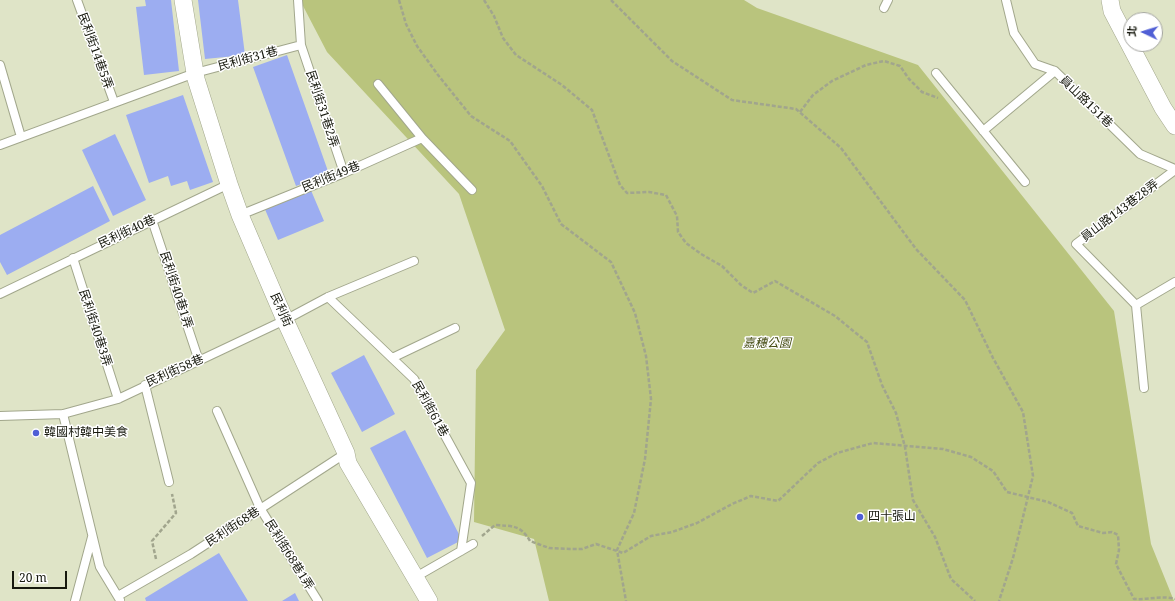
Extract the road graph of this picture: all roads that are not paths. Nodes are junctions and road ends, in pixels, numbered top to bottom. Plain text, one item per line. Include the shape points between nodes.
1 (77, 0) edge
2 (184, 0) edge
3 (298, 0) edge
4 (888, 0) edge
5 (1006, 0) edge
6 (1110, 0) edge
7 (884, 8) dead end
8 (301, 45) junction
9 (0, 66) edge
10 (1054, 71) junction
11 (196, 73) junction
12 (936, 73) dead end
13 (378, 84) dead end
14 (114, 102) junction
15 (1175, 126) edge
16 (983, 131) junction
17 (20, 136) junction
18 (422, 138) junction
19 (0, 146) edge
20 (1175, 169) edge
21 (344, 173) junction
22 (1025, 182) dead end
23 (229, 184) junction
24 (472, 190) dead end
25 (240, 215) junction
26 (152, 220) junction
27 (73, 258) junction
28 (414, 261) dead end
29 (1175, 282) edge
30 (0, 294) edge
31 (328, 297) junction
32 (1136, 305) junction
33 (285, 320) junction
34 (455, 328) dead end
35 (392, 358) junction
36 (199, 361) junction
37 (145, 385) junction
38 (1144, 388) dead end
39 (118, 399) junction
40 (217, 411) dead end
41 (63, 414) junction
42 (0, 416) edge
43 (346, 453) junction
44 (169, 482) road end
45 (260, 508) junction
46 (92, 536) junction
47 (473, 544) road end
48 (461, 551) junction
49 (414, 578) junction
50 (119, 599) edge
51 (75, 601) edge
52 (318, 601) edge
53 (429, 601) edge

1 - 14 lane, 民利街14巷5弄
2 - 11 street, 民利街
3 - 8 lane, 民利街31巷2弄
4 - 7 lane
5 - 10 lane, 員山路151巷 via 1014,33 1035,64
6 - 15 street via 1112,11
8 - 11 lane, 民利街31巷
8 - 21 lane, 民利街31巷2弄
9 - 17 lane
10 - 16 lane
10 - 20 lane, 員山路151巷 via 1140,154
11 - 14 lane, 民利街31巷
11 - 23 street, 民利街
12 - 16 lane
13 - 18 lane
14 - 17 lane, 民利街31巷
16 - 22 lane
17 - 19 lane, 民利街31巷
18 - 21 lane, 民利街49巷
18 - 24 lane
20 - 32 lane, 員山路143巷28弄 via 1076,244
21 - 25 lane, 民利街49巷
23 - 25 street, 民利街
23 - 26 lane, 民利街40巷
25 - 33 street, 民利街
26 - 27 lane, 民利街40巷
26 - 36 lane, 民利街40巷1弄
27 - 30 lane, 民利街40巷
27 - 39 lane, 民利街40巷3弄
28 - 31 lane
29 - 32 lane
31 - 33 lane
31 - 35 lane, 民利街61巷
32 - 38 lane
33 - 36 lane, 民利街58巷
33 - 43 street, 民利街
34 - 35 lane
35 - 48 lane, 民利街61巷 via 414,378 471,483
36 - 37 lane, 民利街58巷
37 - 39 lane, 民利街58巷
37 - 44 lane
39 - 41 lane, 民利街58巷
40 - 45 lane, 民利街68巷1弄
41 - 42 lane, 民利街58巷
41 - 46 lane
43 - 45 lane, 民利街68巷
43 - 49 street, 民利街 via 348,463
45 - 50 lane, 民利街68巷
45 - 52 lane, 民利街68巷1弄
46 - 50 lane via 100,567
46 - 51 lane
47 - 48 lane
48 - 49 lane
49 - 53 street, 民利街

